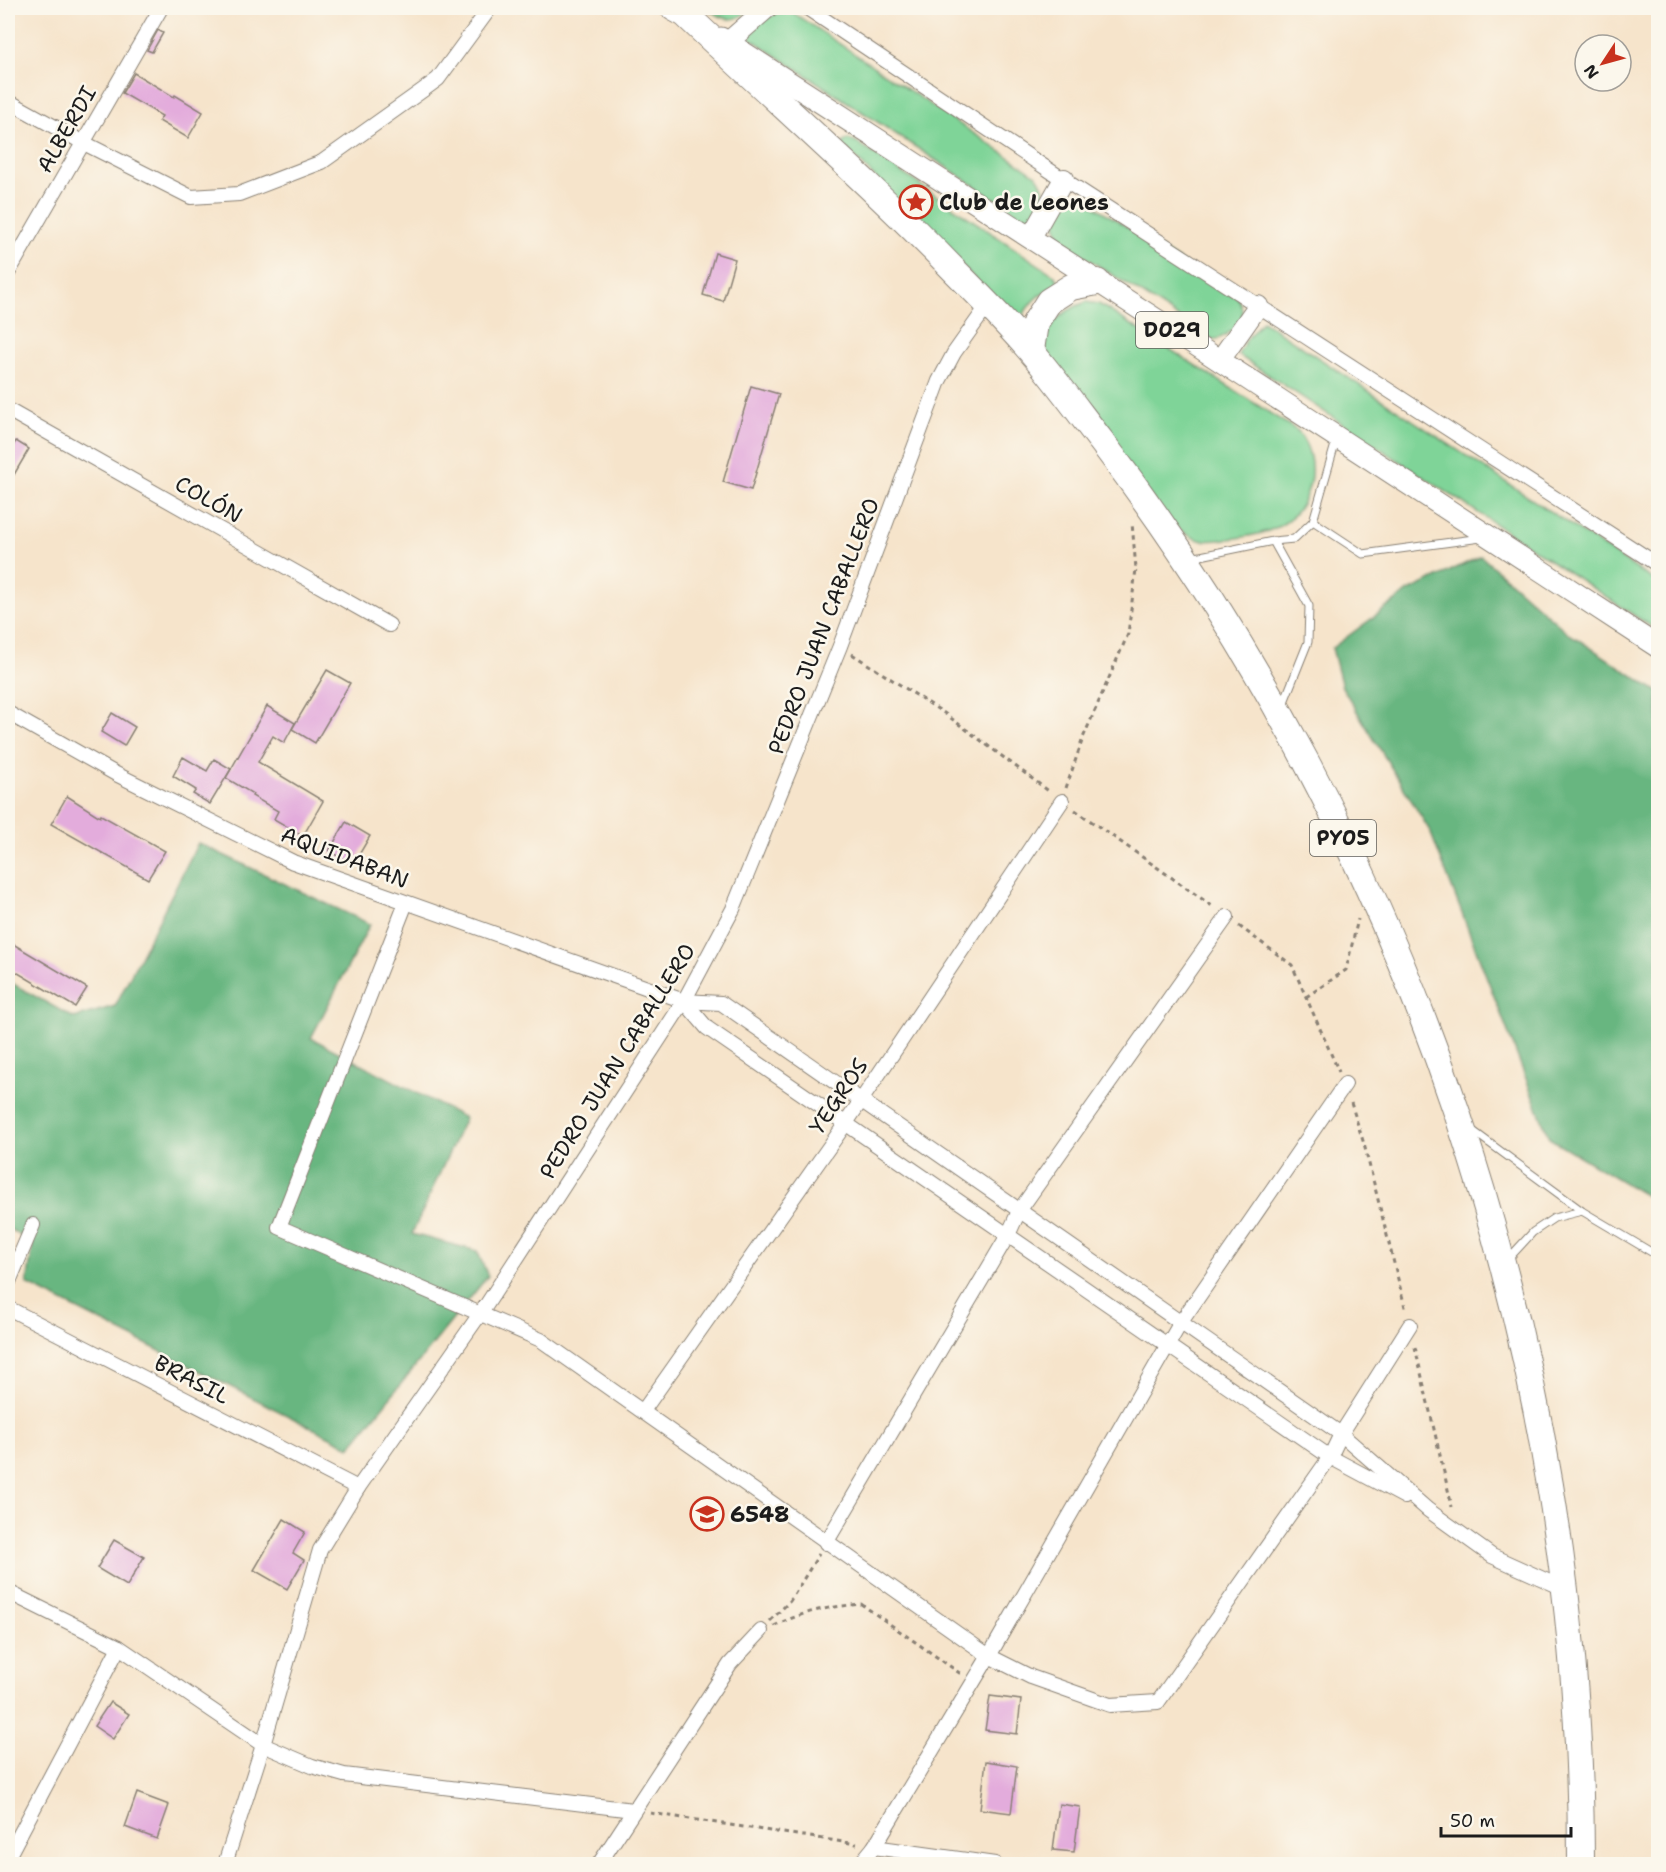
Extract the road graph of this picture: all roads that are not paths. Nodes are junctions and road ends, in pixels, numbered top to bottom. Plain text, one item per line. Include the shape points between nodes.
1 (161, 8) edge
2 (490, 8) edge
3 (767, 8) edge
4 (807, 8) edge
5 (679, 11) edge
6 (728, 42) junction
7 (8, 101) edge
8 (82, 142) junction
9 (1064, 179) junction
10 (1031, 237) junction
11 (8, 273) edge
12 (1096, 282) junction
13 (988, 305) junction
14 (1258, 306) junction
15 (1031, 350) junction
16 (1220, 360) junction
17 (8, 410) edge
18 (1337, 437) junction
19 (1313, 521) junction
20 (1490, 537) junction
21 (1273, 542) junction
22 (1185, 559) junction
23 (1659, 565) edge
24 (389, 625) dead end
25 (1659, 647) edge
26 (8, 713) edge
27 (1280, 713) junction
28 (1062, 801) road end
29 (406, 903) junction
30 (1227, 917) road end
31 (684, 1001) junction
32 (1345, 1084) road end
33 (861, 1101) junction
34 (1459, 1120) junction
35 (846, 1123) junction
36 (1019, 1211) junction
37 (1582, 1211) junction
38 (33, 1225) dead end
39 (1008, 1235) junction
40 (1659, 1256) edge
41 (8, 1284) edge
42 (1508, 1286) junction
43 (8, 1308) edge
44 (481, 1314) junction
45 (1181, 1322) junction
46 (1410, 1325) road end
47 (1168, 1345) junction
48 (643, 1411) junction
49 (1341, 1434) junction
50 (1330, 1457) junction
51 (358, 1488) junction
52 (1428, 1510) junction
53 (826, 1542) junction
54 (1565, 1589) junction
55 (8, 1592) edge
56 (761, 1631) road end
57 (119, 1647) junction
58 (989, 1656) junction
59 (263, 1744) junction
60 (633, 1810) junction
61 (874, 1847) junction
62 (8, 1857) edge
63 (225, 1864) edge
64 (599, 1864) edge
65 (860, 1864) edge
66 (995, 1864) edge
67 (1581, 1864) edge

1 - 8 street, ALBERDI
2 - 8 street via 438,79 321,162 239,194 191,197
3 - 6 main road
4 - 9 street
5 - 6 main road, D029
5 - 13 highway, PY05 via 901,216
6 - 10 main road, D029
7 - 8 street
8 - 11 street, ALBERDI
9 - 10 main road
9 - 14 street
10 - 12 main road, D029
12 - 15 highway via 1071,287 1049,301 1035,323
12 - 16 main road, D029
13 - 15 highway, PY05
13 - 31 street, PEDRO JUAN CABALLERO via 939,381 840,646 733,909
14 - 16 main road
14 - 23 street
15 - 22 highway, PY05 via 1136,487
16 - 18 main road, D029
17 - 24 street, COLÓN
18 - 19 lane
18 - 20 main road, D029
19 - 20 lane via 1363,554
19 - 21 lane via 1294,539
20 - 25 main road, D029
21 - 22 lane
21 - 27 lane via 1309,606 1308,642
22 - 27 highway, PY05
26 - 29 street, AQUIDABAN via 116,774 293,862
27 - 34 highway, PY05 via 1377,908
28 - 33 street, YEGROS
29 - 31 street, AQUIDABAN
29 - 44 street via 279,1227
30 - 36 street
31 - 33 street via 721,1003
31 - 35 street via 707,1028
31 - 44 street, PEDRO JUAN CABALLERO
32 - 45 street
33 - 35 street, YEGROS
33 - 36 street
34 - 37 lane
34 - 42 highway, PY05
35 - 39 street
35 - 48 street, YEGROS
36 - 39 street
36 - 45 street
37 - 40 lane
37 - 42 lane via 1554,1218 1533,1232 1509,1258
38 - 41 street
39 - 47 street
39 - 53 street
42 - 54 highway, PY05 via 1546,1464
43 - 51 street, BRASIL
44 - 48 street via 541,1340
44 - 51 street, PEDRO JUAN CABALLERO
45 - 47 street
45 - 49 street
46 - 49 street
47 - 50 street
47 - 58 street
48 - 53 street
49 - 50 street
49 - 52 street
50 - 52 street
50 - 58 street via 1158,1702 1110,1705 1031,1677
51 - 59 street, PEDRO JUAN CABALLERO via 320,1550
52 - 54 street via 1492,1556
53 - 58 street
54 - 67 highway, PY05 via 1575,1692
55 - 57 street
56 - 60 street via 730,1664
57 - 59 street
57 - 62 street
58 - 61 street
59 - 60 street via 312,1766 344,1775
59 - 63 street, PEDRO JUAN CABALLERO
60 - 64 street
61 - 65 street
61 - 66 street

